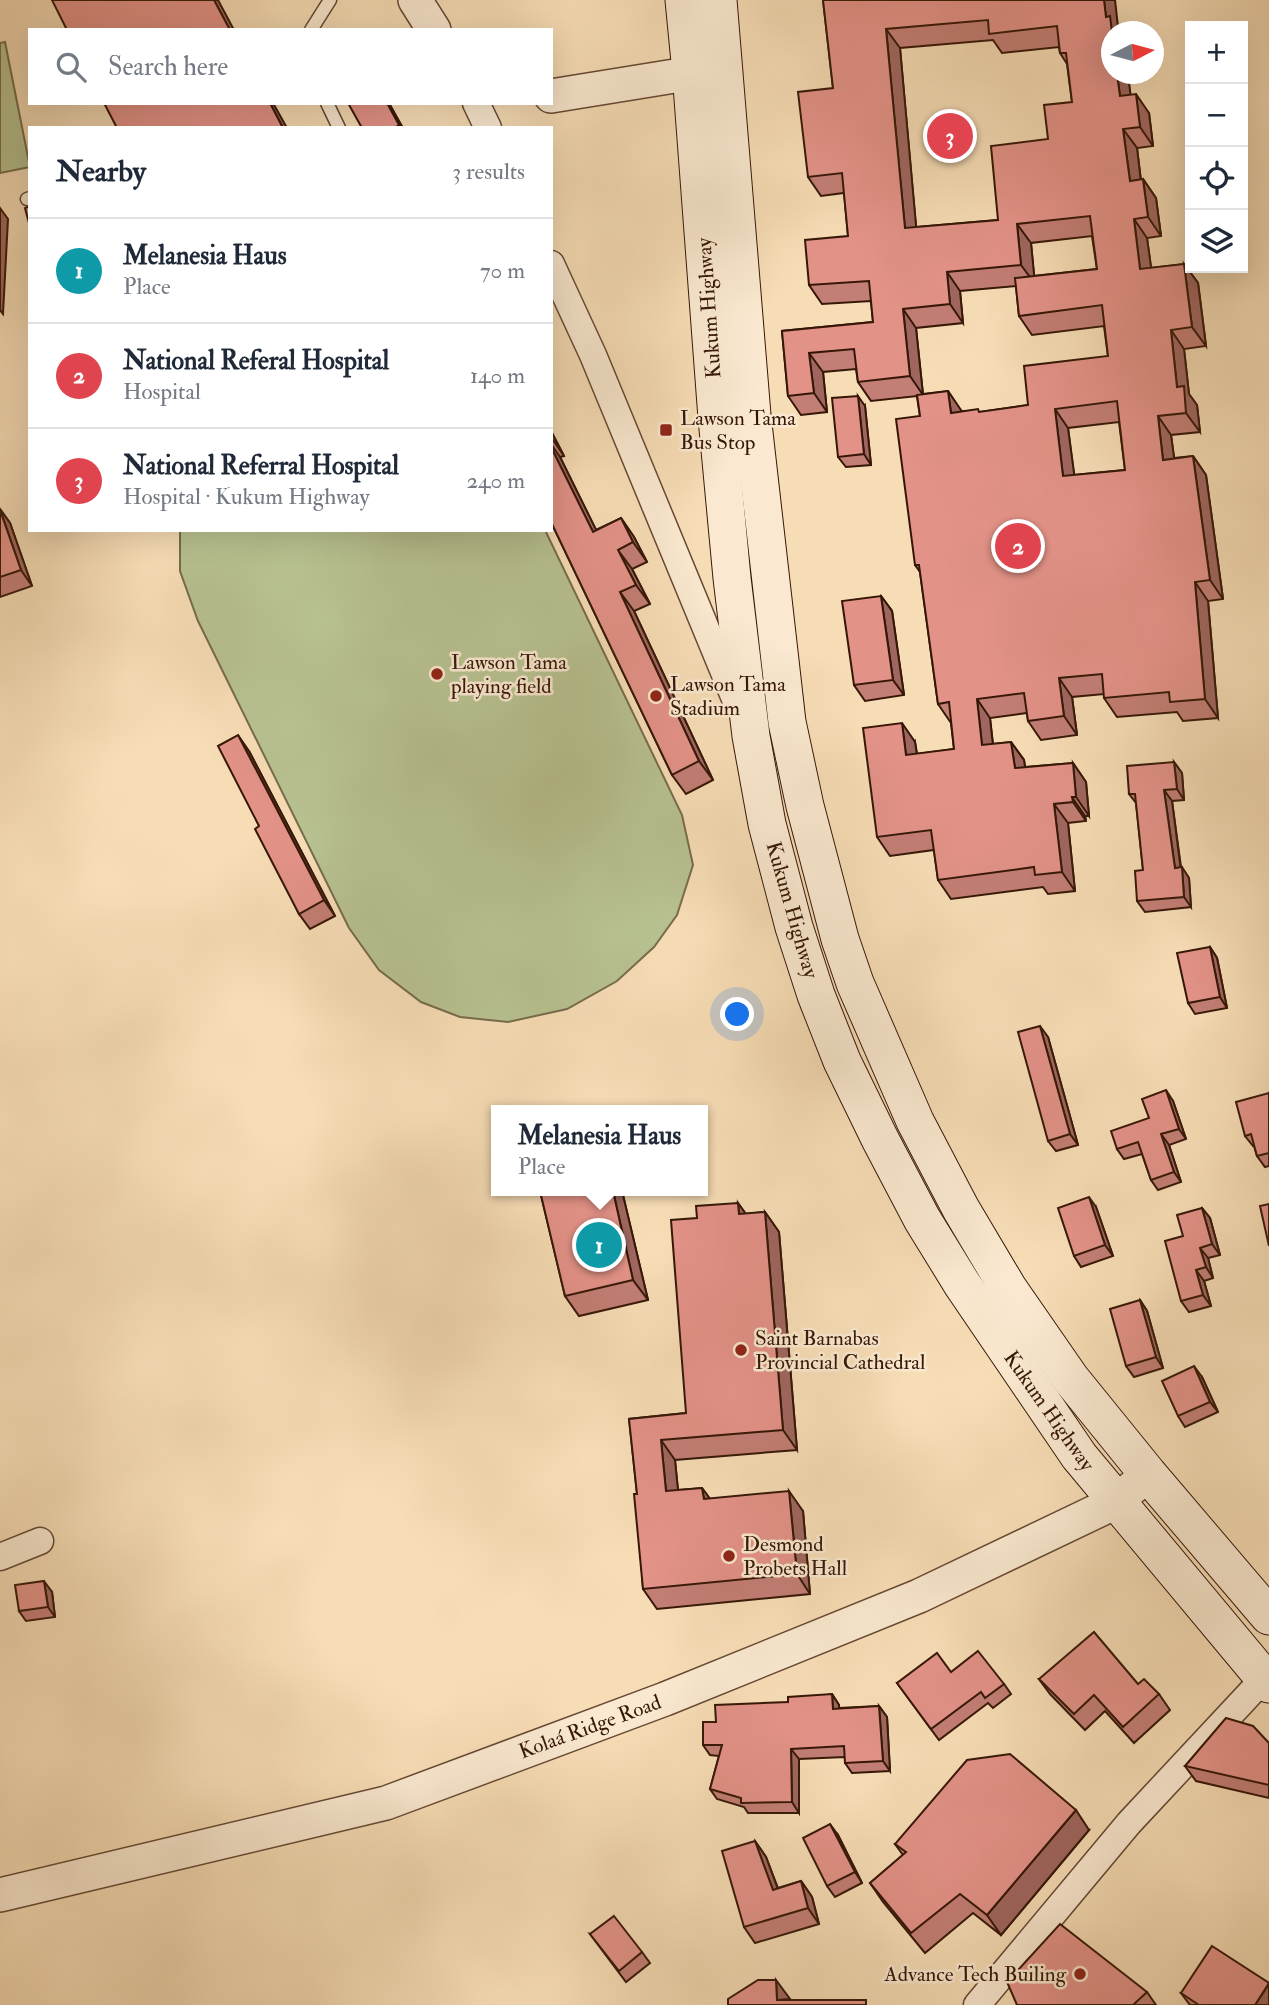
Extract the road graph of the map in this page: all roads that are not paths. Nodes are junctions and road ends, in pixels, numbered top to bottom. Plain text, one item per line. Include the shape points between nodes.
1 (330, 0) edge
2 (415, 0) edge
3 (684, 0) edge
4 (718, 0) edge
5 (312, 28) edge
6 (433, 28) edge
7 (708, 70) junction
8 (553, 96) edge
9 (328, 105) edge
10 (477, 105) edge
11 (339, 126) edge
12 (487, 126) edge
13 (553, 268) edge
14 (751, 736) junction
15 (1148, 1474) junction
16 (1116, 1502) junction
17 (40, 1541) dead end
18 (0, 1557) edge
19 (1269, 1616) edge
20 (1267, 1678) edge
21 (0, 1895) edge
22 (977, 2005) edge

1 - 5 lane
2 - 6 street
3 - 7 main road, Kukum Highway
4 - 7 main road, Kukum Highway
7 - 8 street
7 - 14 main road, Kukum Highway via 718,418
7 - 15 main road, Kukum Highway via 787,722 840,939 915,1121 961,1209 1071,1379
9 - 11 lane
10 - 12 street
13 - 14 street via 604,379
14 - 16 main road, Kukum Highway via 767,824 794,927 842,1061 922,1219 962,1284 1079,1456
15 - 16 street, Kolaá Ridge Road
15 - 19 main road, Kukum Highway
16 - 20 main road, Kukum Highway
16 - 21 street, Kolaá Ridge Road via 919,1596 665,1699 386,1803
17 - 18 street
20 - 22 street via 1129,1823

